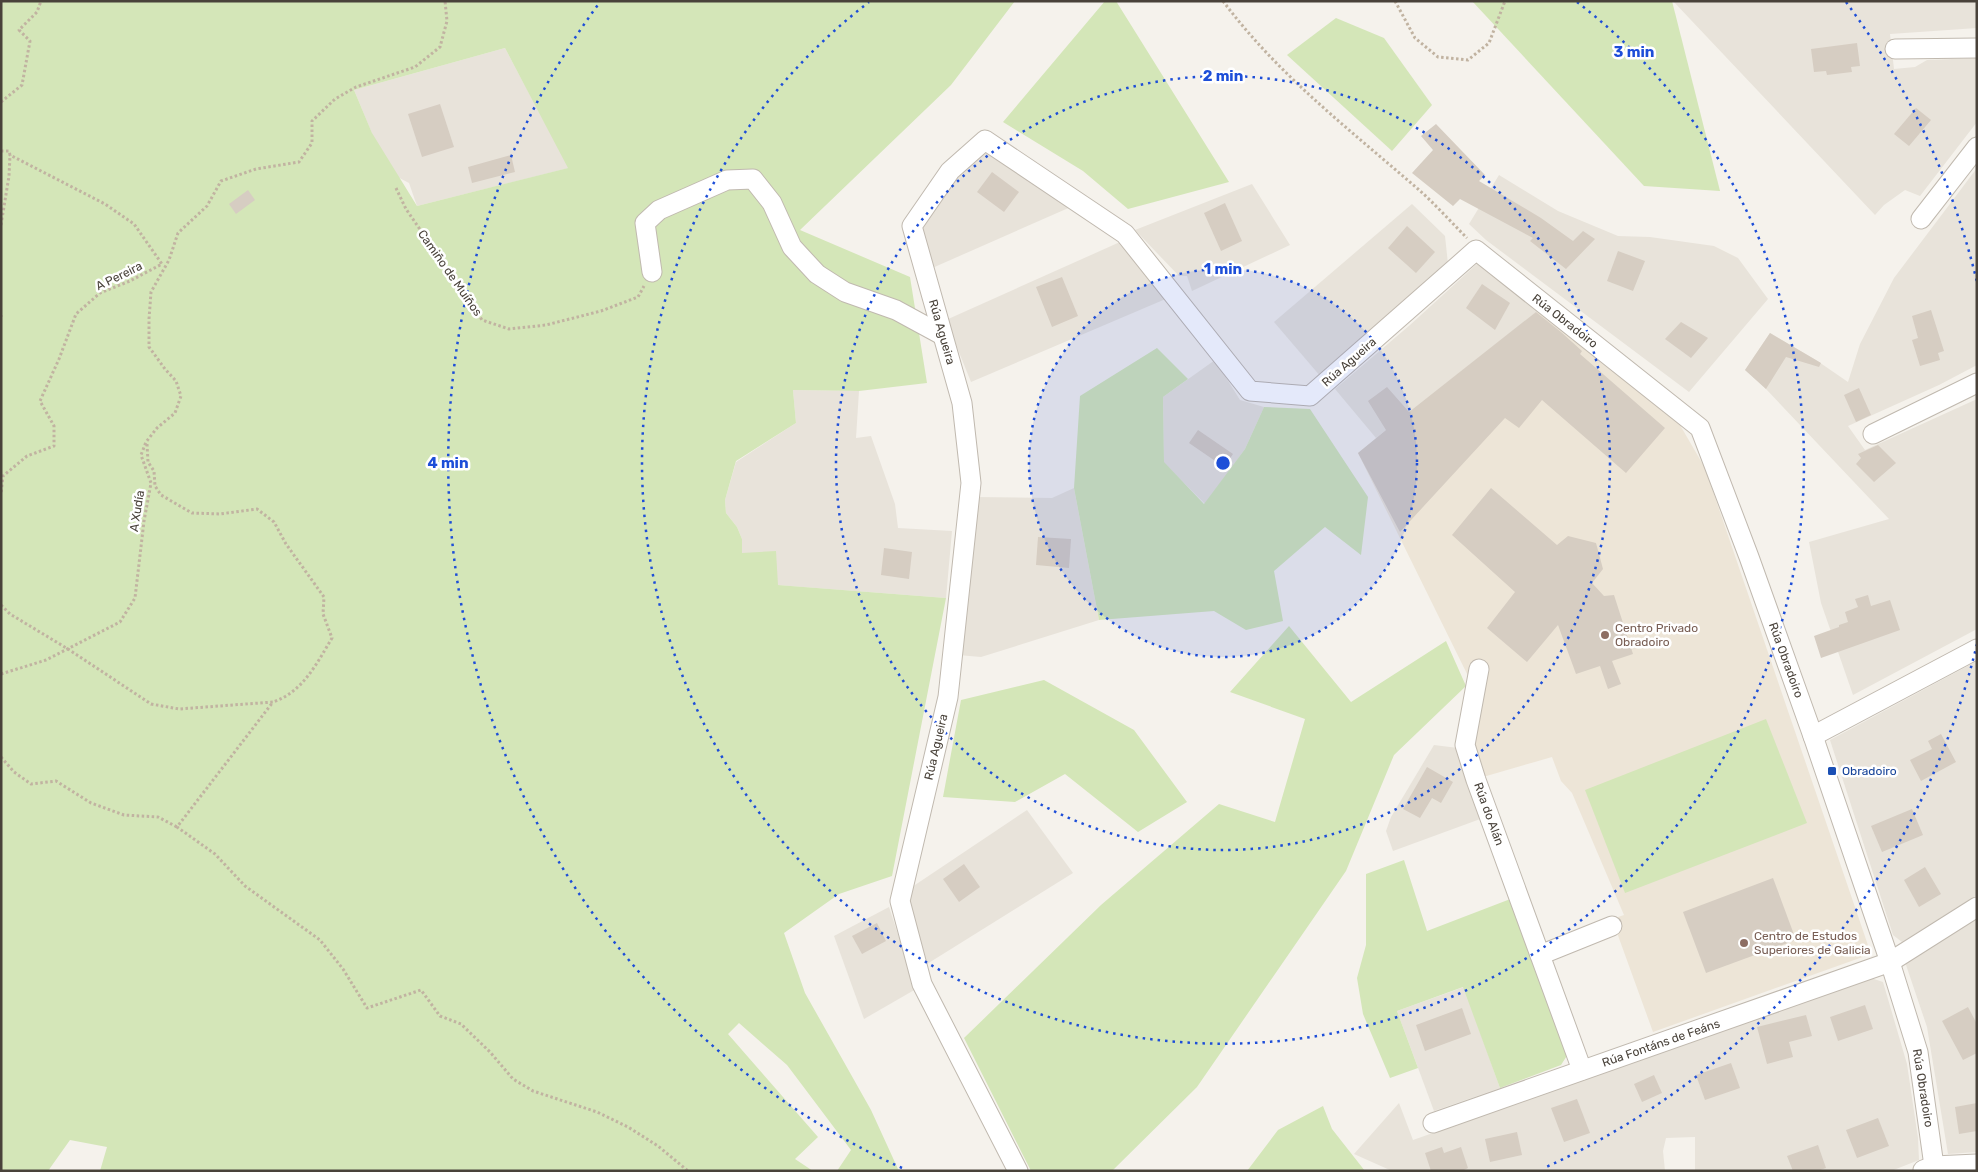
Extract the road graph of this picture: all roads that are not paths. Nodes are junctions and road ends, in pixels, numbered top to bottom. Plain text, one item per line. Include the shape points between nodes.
1 (1977, 48) edge
2 (1894, 49) dead end
3 (1977, 146) edge
4 (1921, 220) dead end
5 (1476, 250) joint
6 (652, 272) road end
7 (942, 335) junction
8 (1977, 383) edge
9 (1873, 434) dead end
10 (1977, 649) edge
11 (1479, 669) dead end
12 (1813, 736) junction
13 (1977, 907) edge
14 (1612, 926) dead end
15 (1540, 955) junction
16 (1890, 962) junction
17 (1582, 1070) junction
18 (1433, 1123) dead end
19 (1977, 1164) edge
20 (1930, 1169) edge
21 (1018, 1171) edge

1 - 2 street
3 - 4 street
5 - 7 street, Rúa Agueira via 1310,396 1250,391 1125,234 985,140 950,171 912,226
5 - 12 street, Rúa Obradoiro via 1700,428
6 - 7 street via 645,223 659,210 727,180 753,179 772,203 792,247 817,274 845,292 896,310
7 - 21 street, Rúa Agueira via 962,404 971,483 948,697 900,901 922,984
8 - 9 street
10 - 12 street
11 - 15 street, Rúa do Alán via 1465,745
12 - 16 street, Rúa Obradoiro
13 - 16 street, Rúa Fontáns de Feáns
14 - 15 street
15 - 17 street, Rúa do Alán
16 - 17 street, Rúa Fontáns de Feáns
16 - 20 street, Rúa Obradoiro via 1918,1052
17 - 18 street, Rúa Fontáns de Feáns
19 - 20 street

